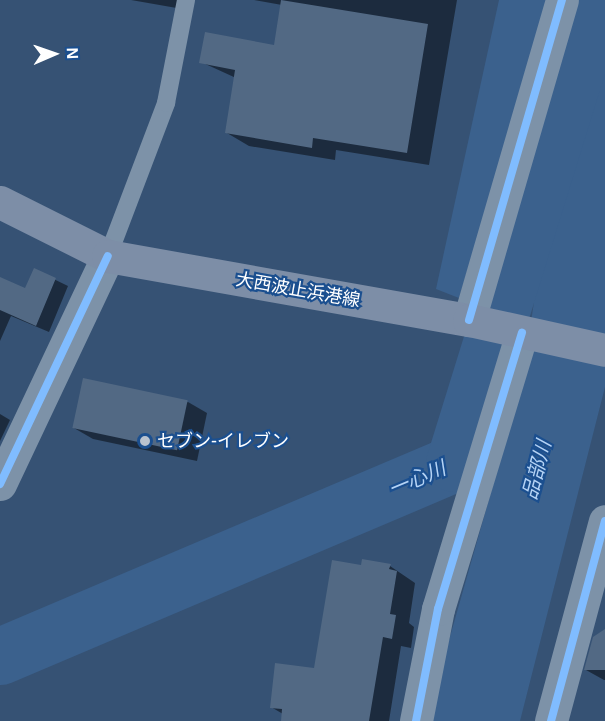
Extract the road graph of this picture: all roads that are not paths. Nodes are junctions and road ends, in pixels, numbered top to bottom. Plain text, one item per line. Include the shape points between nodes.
1 (186, 0) edge
2 (562, 0) edge
3 (0, 202) edge
4 (108, 256) junction
5 (476, 322) junction
6 (522, 332) junction
7 (605, 350) edge
8 (0, 484) edge
9 (605, 521) edge
10 (416, 721) edge
11 (551, 721) edge

1 - 4 lane via 166,103
2 - 5 street
3 - 4 main road, 大西波止浜港線
4 - 5 main road, 大西波止浜港線
4 - 8 street
5 - 6 main road, 大西波止浜港線
6 - 7 main road, 大西波止浜港線
6 - 10 street via 438,609
9 - 11 street

